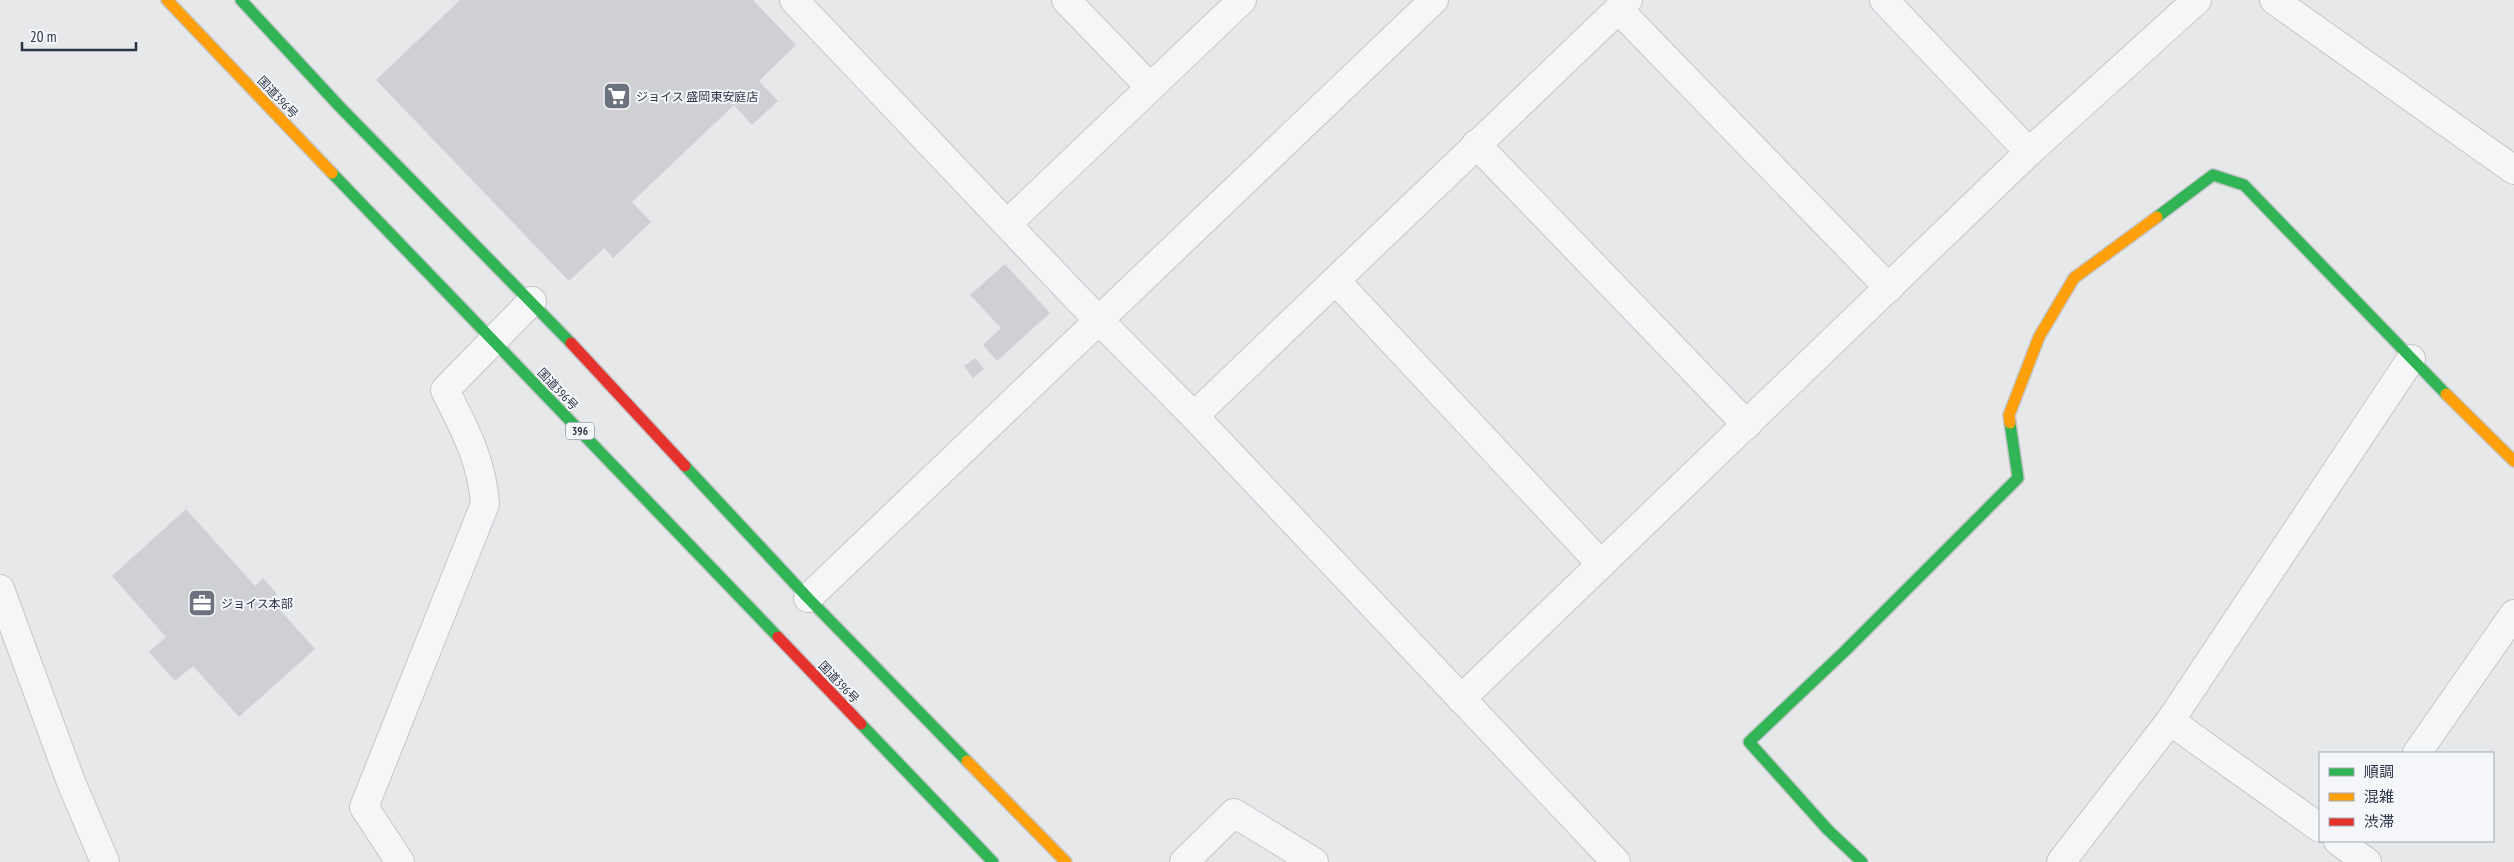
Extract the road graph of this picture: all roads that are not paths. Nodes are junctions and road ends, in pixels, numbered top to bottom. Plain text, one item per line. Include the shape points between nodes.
1 (167, 0) edge
2 (241, 0) edge
3 (794, 0) edge
4 (1066, 0) edge
5 (1242, 0) edge
6 (1434, 0) edge
7 (1884, 0) edge
8 (2197, 0) edge
9 (2274, 0) edge
10 (1623, 4) edge
11 (1150, 87) junction
12 (1476, 144) junction
13 (2029, 152) junction
14 (2514, 170) edge
15 (1008, 224) junction
16 (1336, 281) junction
17 (1889, 288) junction
18 (532, 301) junction
19 (1100, 320) junction
20 (493, 341) junction
21 (2411, 360) junction
22 (1194, 416) junction
23 (1747, 425) junction
24 (2514, 461) edge
25 (1601, 564) junction
26 (0, 589) edge
27 (808, 598) junction
28 (2514, 614) edge
29 (1461, 699) junction
30 (2170, 720) junction
31 (2418, 752) edge
32 (2319, 827) edge
33 (105, 862) edge
34 (400, 862) edge
35 (993, 862) edge
36 (1066, 862) edge
37 (1184, 862) edge
38 (1314, 862) edge
39 (1616, 862) edge
40 (1862, 862) edge
41 (2061, 862) edge

1 - 20 main road, 国道396号 / 396
2 - 18 main road via 340,107
3 - 15 street
4 - 11 street
5 - 11 street
6 - 19 street
7 - 13 street
8 - 13 street
9 - 14 street
10 - 12 street
10 - 17 street
11 - 15 street
12 - 16 street
12 - 23 street
13 - 17 street
15 - 19 street
16 - 22 street
16 - 25 street
17 - 23 street
18 - 20 street
18 - 27 main road
19 - 22 street
19 - 27 street
20 - 34 street via 445,390 471,442 483,478 485,504 364,806
20 - 35 main road, 国道396号 / 396
21 - 24 main road
21 - 30 street
21 - 40 main road via 2244,185 2213,175 2074,278 2039,337 2009,415 2018,478 1750,742 1828,830
22 - 29 street
23 - 25 street
25 - 29 street
26 - 33 street via 71,782
27 - 36 main road
28 - 31 street
29 - 39 street
30 - 32 street
30 - 41 street
37 - 38 street via 1234,813

